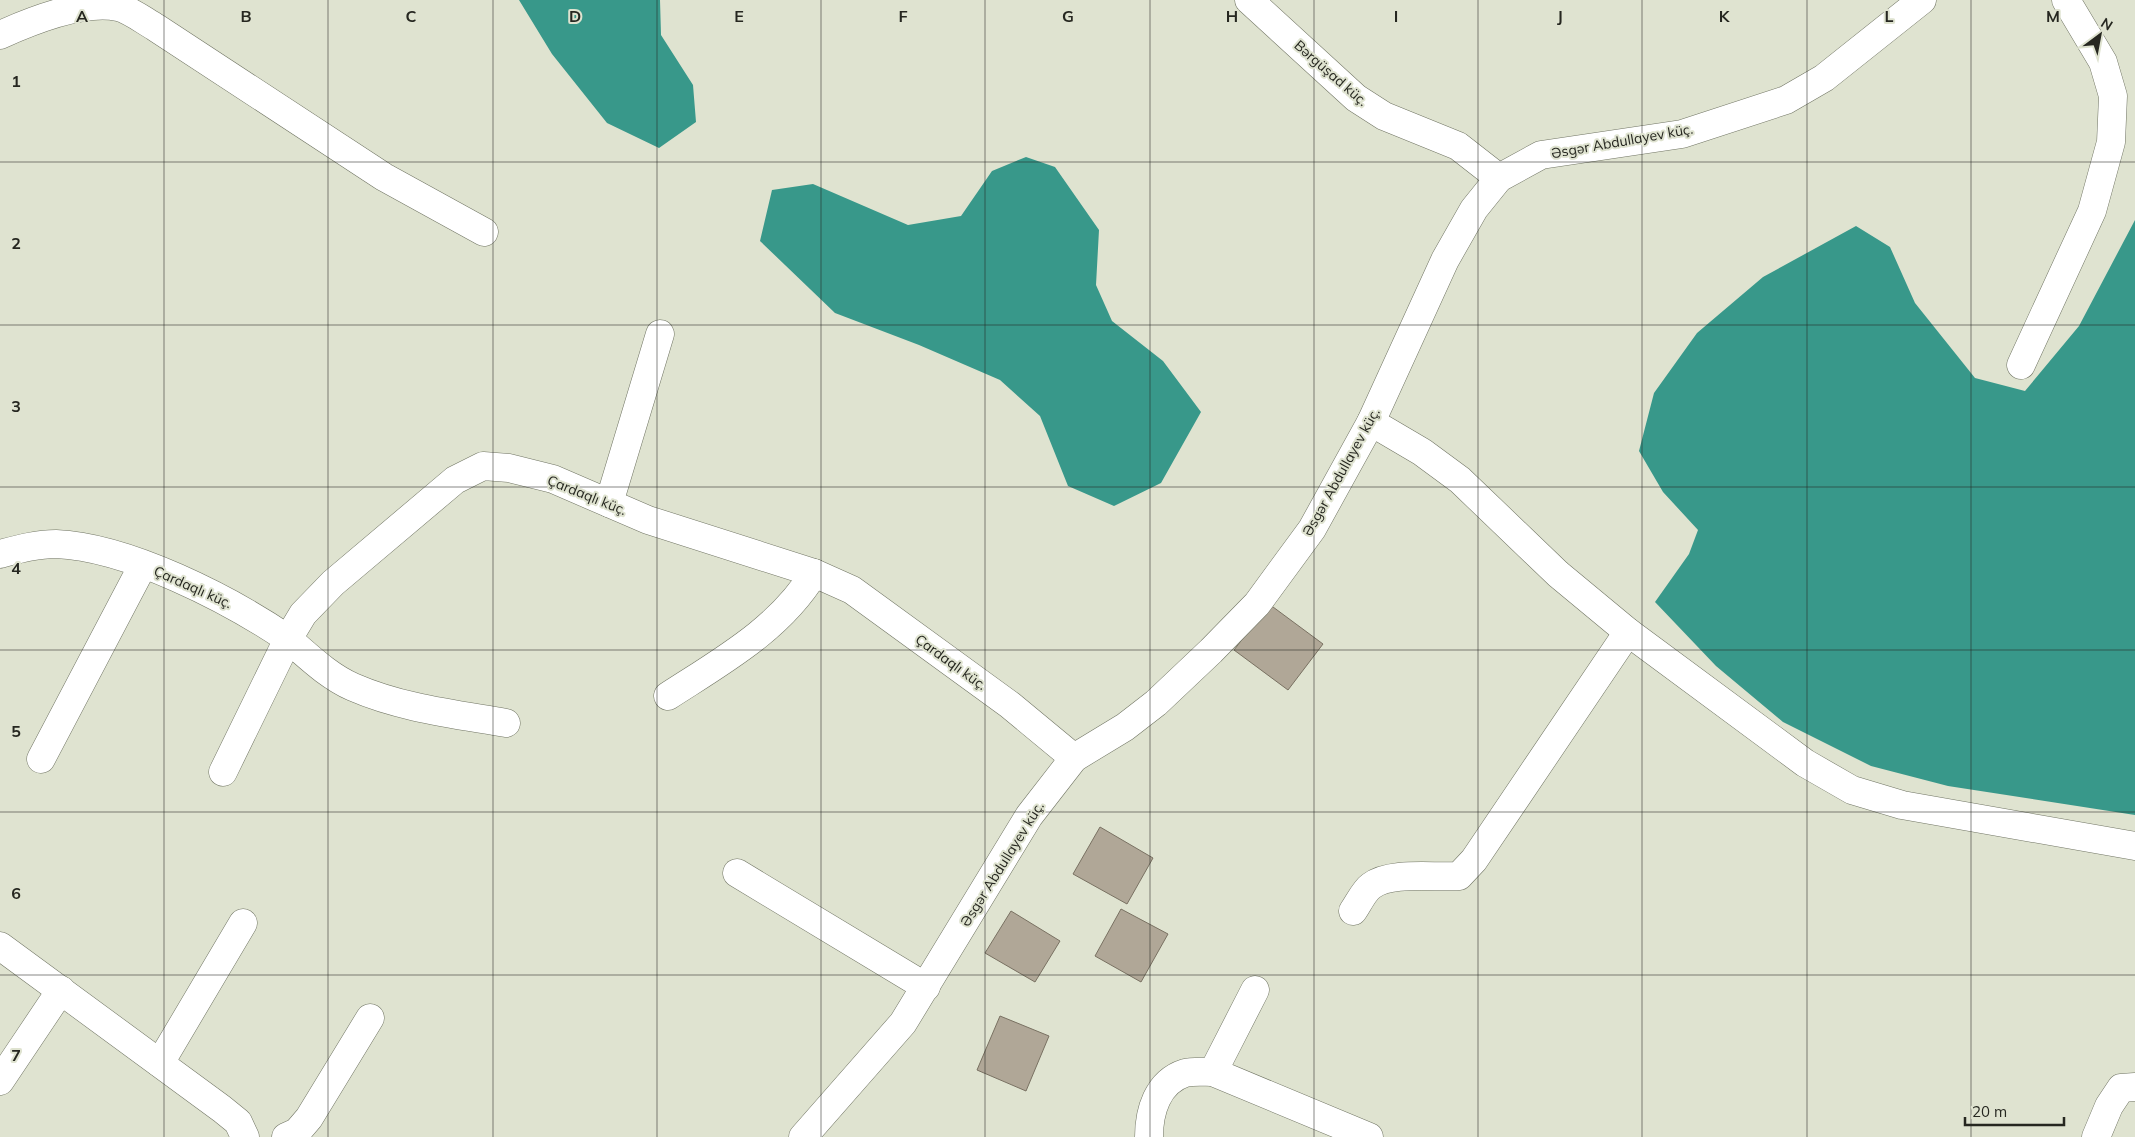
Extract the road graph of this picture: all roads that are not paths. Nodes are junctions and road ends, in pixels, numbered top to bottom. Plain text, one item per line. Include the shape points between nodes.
1 (1249, 0) edge
2 (1922, 0) edge
3 (2066, 0) edge
4 (90, 2) edge
5 (0, 35) edge
6 (1500, 178) junction
7 (484, 232) dead end
8 (660, 334) dead end
9 (2021, 364) dead end
10 (1371, 422) junction
11 (609, 503) junction
12 (0, 554) edge
13 (143, 565) junction
14 (814, 573) junction
15 (1628, 632) junction
16 (288, 639) junction
17 (668, 696) dead end
18 (506, 723) dead end
19 (1074, 758) junction
20 (41, 759) dead end
21 (223, 772) dead end
22 (2135, 846) edge
23 (737, 873) dead end
24 (1353, 911) dead end
25 (243, 923) dead end
26 (0, 946) edge
27 (926, 988) junction
28 (61, 990) junction
29 (1256, 990) dead end
30 (370, 1018) dead end
31 (160, 1063) junction
32 (1213, 1072) junction
33 (0, 1081) edge
34 (2135, 1087) edge
35 (245, 1137) edge
36 (286, 1137) edge
37 (803, 1137) edge
38 (1149, 1137) edge
39 (1369, 1137) edge
40 (2096, 1137) edge

1 - 6 street, Bərgüşad küç. via 1356,98 1384,116 1458,146
2 - 6 street, Əsgər Abdullayev küç. via 1824,78 1786,100 1682,134 1541,155
3 - 9 street via 2103,62 2113,96 2111,142 2092,211
4 - 5 street via 35,18
4 - 7 street via 118,6 155,27 384,177
6 - 10 street, Əsgər Abdullayev küç. via 1474,209 1445,260
8 - 11 street
10 - 15 street via 1422,452 1460,480 1558,574
10 - 19 street, Əsgər Abdullayev küç. via 1312,529 1257,604 1156,703
11 - 14 street, Çardaqlı küç. via 693,536
11 - 16 street, Çardaqlı küç. via 554,479 509,468 483,466 455,480 333,584 303,614
12 - 13 street, Çardaqlı küç. via 55,544 86,547
13 - 16 street, Çardaqlı küç. via 220,597
13 - 20 street
14 - 17 street via 800,597 784,614 734,654
14 - 19 street, Çardaqlı küç. via 852,590 1010,705
15 - 22 street via 1805,763 1852,790 1902,805
15 - 24 street via 1474,860 1459,876 1385,879 1370,886
16 - 18 street via 325,670 352,686 406,706
16 - 21 street
19 - 27 street, Əsgər Abdullayev küç. via 1029,816
23 - 27 street
25 - 31 street
26 - 28 street
27 - 37 street, Əsgər Abdullayev küç. via 903,1023
28 - 31 street
28 - 33 street
29 - 32 street
30 - 36 street via 309,1118 297,1132
31 - 35 street via 238,1122
32 - 38 street via 1185,1073 1168,1082 1156,1099 1149,1121
32 - 39 street
34 - 40 street via 2121,1088 2109,1106

